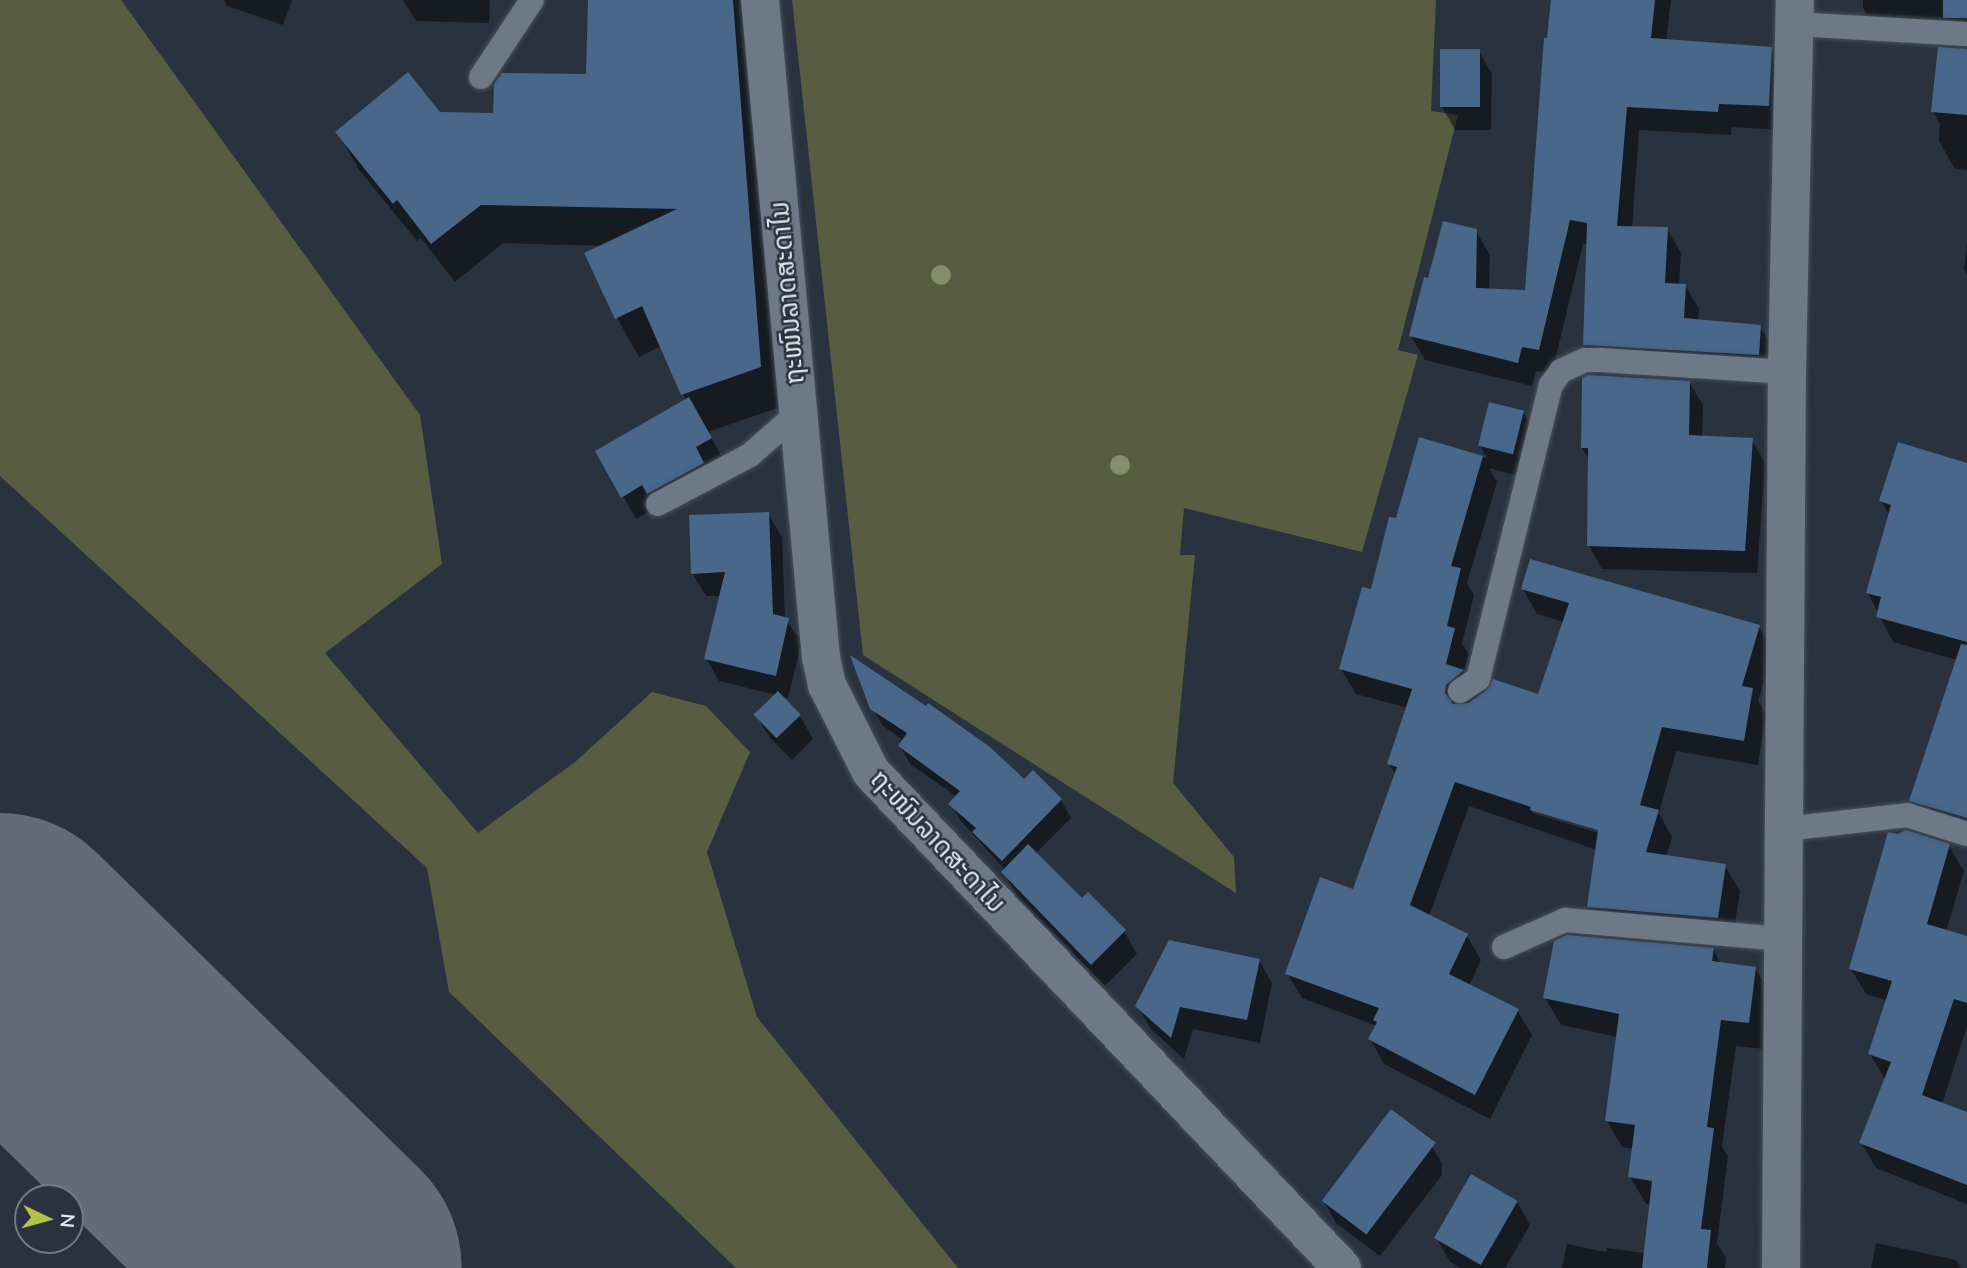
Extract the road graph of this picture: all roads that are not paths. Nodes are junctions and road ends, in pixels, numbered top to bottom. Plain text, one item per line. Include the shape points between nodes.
1 (533, 0) edge
2 (760, 0) edge
3 (1795, 12) edge
4 (1967, 34) edge
5 (481, 77) dead end
6 (1787, 372) junction
7 (799, 413) junction
8 (659, 503) dead end
9 (1460, 691) dead end
10 (1785, 829) junction
11 (1967, 834) edge
12 (1784, 939) junction
13 (1504, 947) dead end
14 (1342, 1268) edge
15 (1781, 1268) edge

1 - 5 lane
2 - 7 street, ຖະໜົນລາດສະດາໄນ
3 - 4 lane
3 - 6 street
6 - 9 lane via 1601,360 1585,360 1561,370 1551,385 1478,680
6 - 10 street
7 - 8 lane via 750,455
7 - 14 street, ຖະໜົນລາດສະດາໄນ via 821,657 827,685 871,772
10 - 11 lane via 1907,815
10 - 12 street
12 - 13 lane via 1565,919
12 - 15 street

